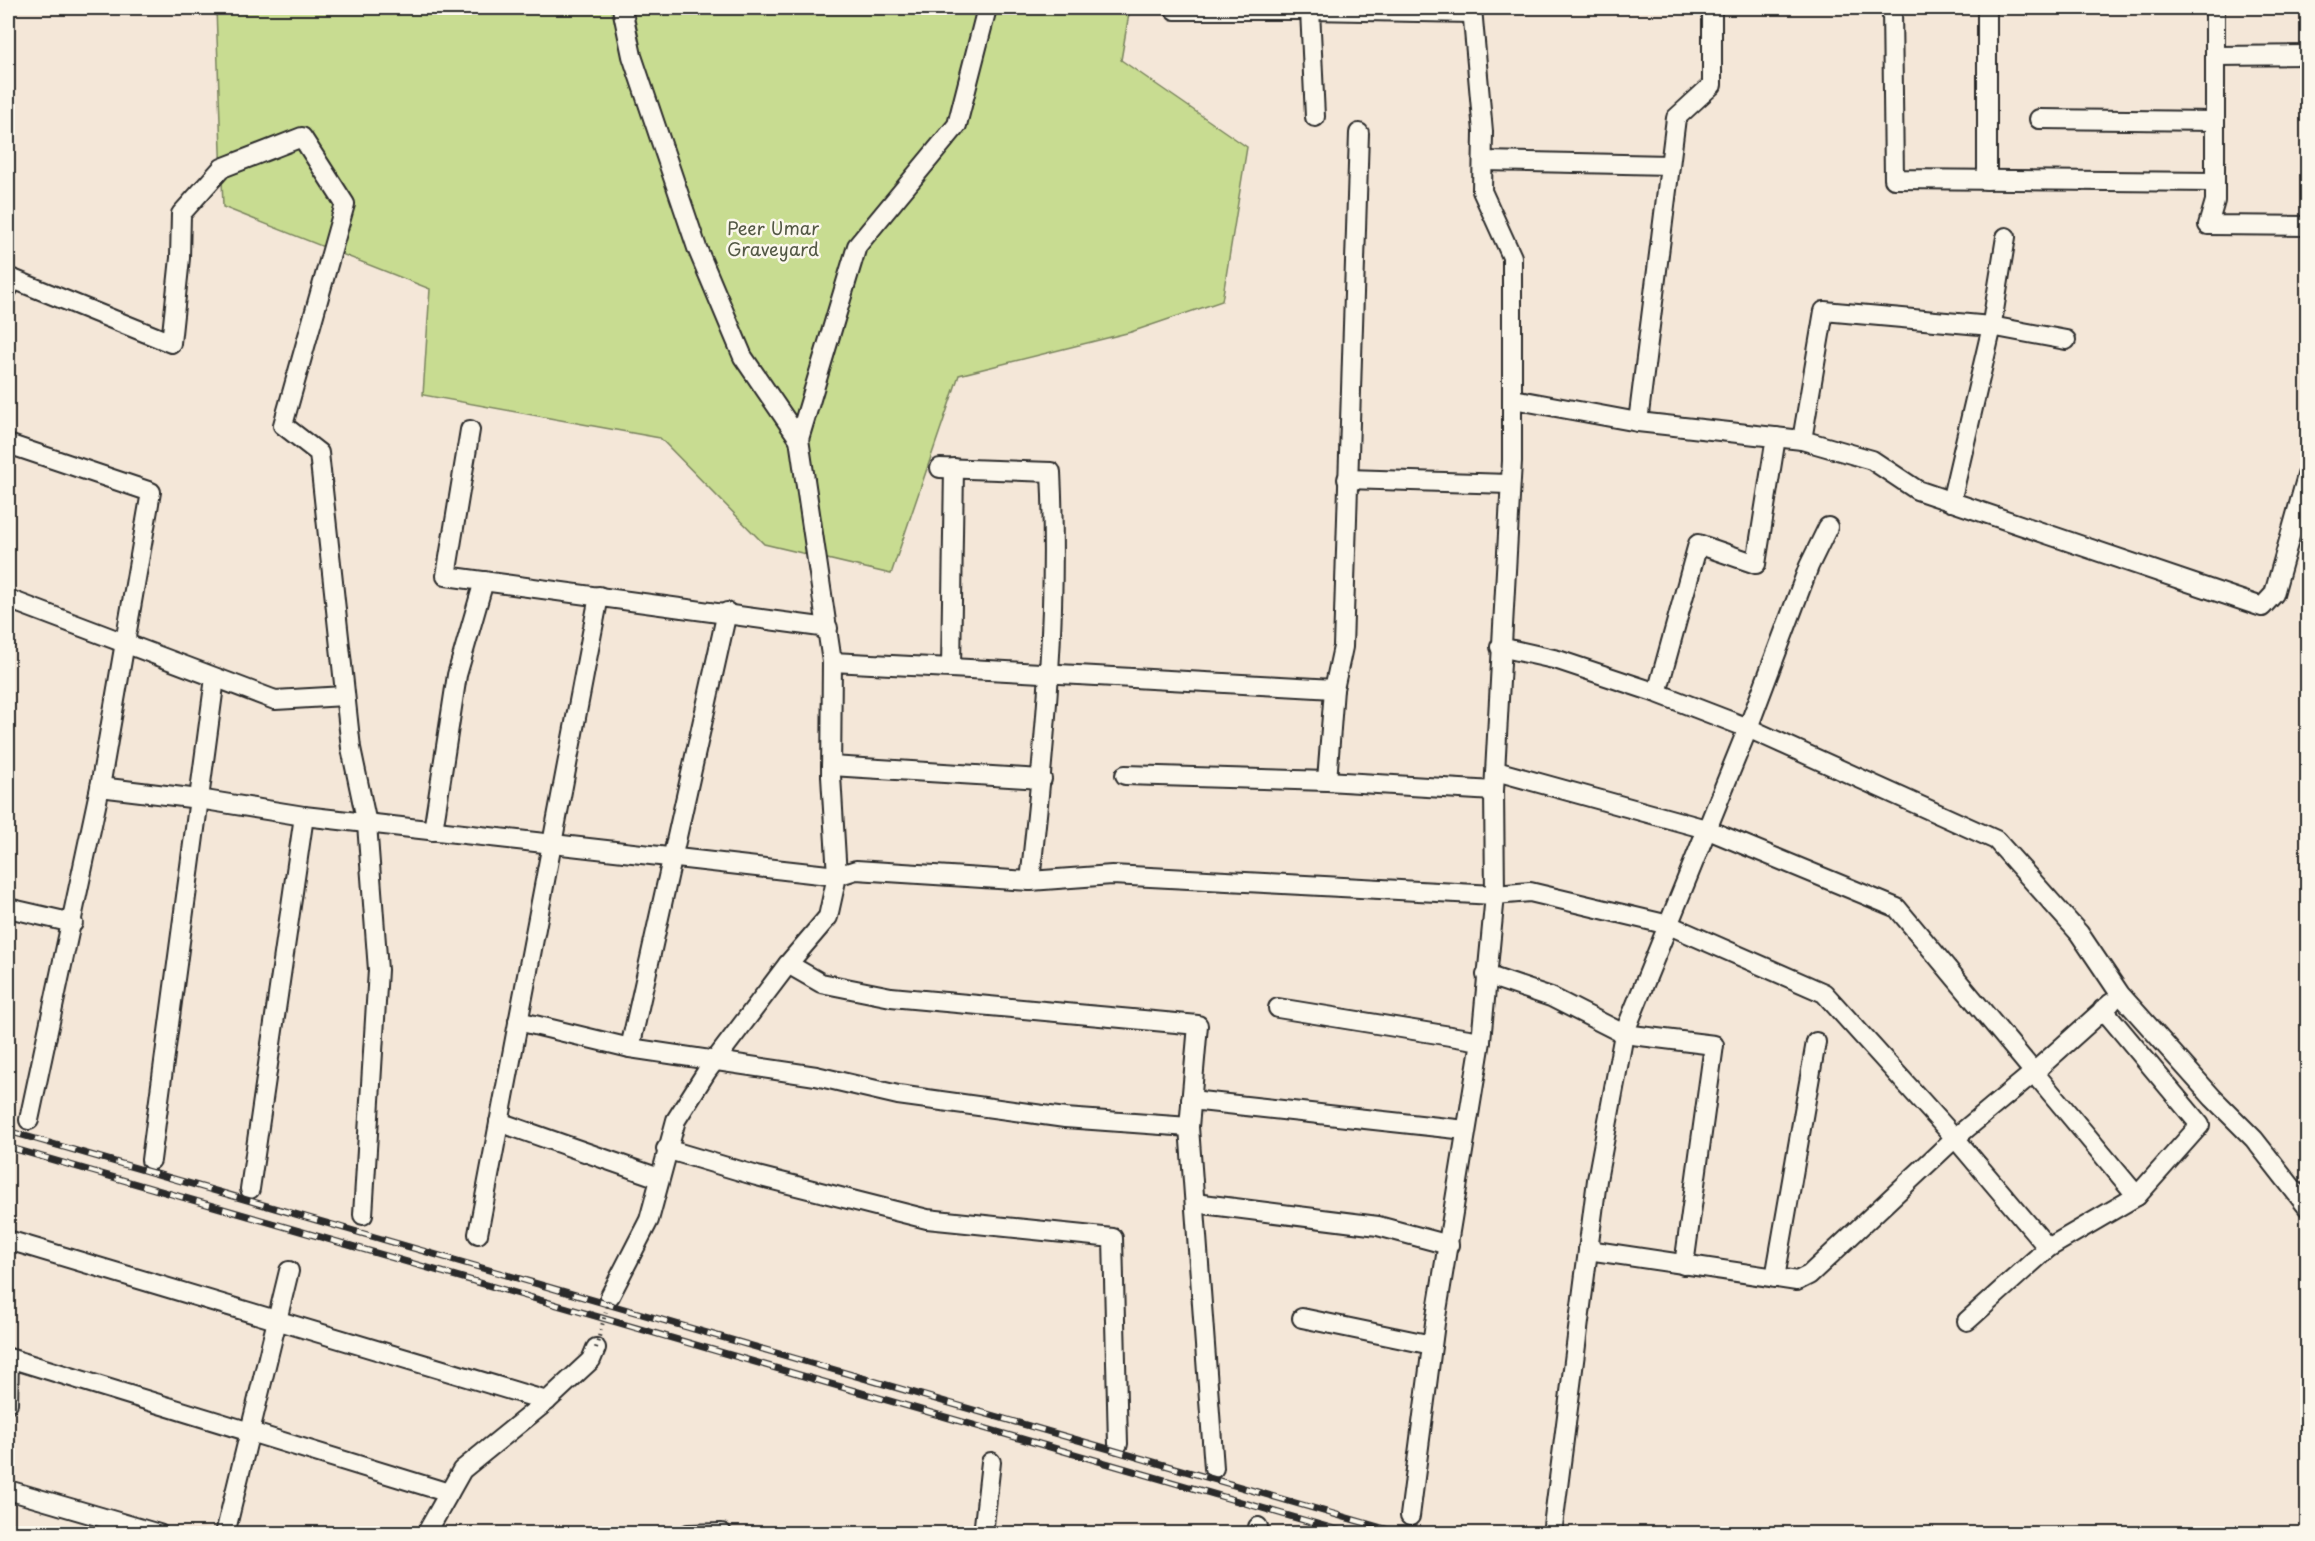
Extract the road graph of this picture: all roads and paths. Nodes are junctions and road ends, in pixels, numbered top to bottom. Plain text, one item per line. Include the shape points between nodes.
1 (622, 8) edge
2 (987, 8) edge
3 (1712, 8) edge
4 (1892, 8) edge
5 (1987, 8) edge
6 (2215, 8) edge
7 (1175, 10) dead end
8 (1310, 10) junction
9 (1472, 10) edge
10 (2307, 55) edge
11 (2215, 56) junction
12 (1315, 117) dead end
13 (2039, 119) dead end
14 (2215, 121) junction
15 (1359, 133) dead end
16 (1482, 161) junction
17 (1670, 165) junction
18 (1987, 180) junction
19 (2215, 182) junction
20 (2307, 226) edge
21 (2006, 237) dead end
22 (8, 289) edge
23 (1991, 326) junction
24 (2066, 340) dead end
25 (1513, 399) junction
26 (1638, 422) junction
27 (470, 430) dead end
28 (1776, 437) junction
29 (799, 439) junction
30 (1802, 440) junction
31 (8, 444) edge
32 (2307, 472) edge
33 (1347, 479) junction
34 (1509, 484) junction
35 (1951, 502) junction
36 (1828, 528) dead end
37 (484, 581) junction
38 (599, 596) junction
39 (8, 599) edge
40 (727, 612) junction
41 (828, 628) junction
42 (125, 643) junction
43 (1500, 647) junction
44 (832, 662) junction
45 (951, 668) junction
46 (1050, 673) junction
47 (215, 678) junction
48 (1334, 689) junction
49 (1657, 693) junction
50 (345, 696) junction
51 (1748, 728) junction
52 (831, 766) junction
53 (1496, 771) junction
54 (1125, 775) dead end
55 (1042, 779) junction
56 (1327, 781) junction
57 (100, 787) junction
58 (1494, 791) junction
59 (199, 799) junction
60 (304, 816) junction
61 (367, 824) junction
62 (1706, 829) junction
63 (434, 831) junction
64 (552, 844) junction
65 (672, 857) junction
66 (837, 876) junction
67 (1030, 881) junction
68 (1495, 895) junction
69 (8, 908) edge
70 (73, 923) junction
71 (1669, 925) junction
72 (788, 964) junction
73 (1486, 975) junction
74 (2121, 994) junction
75 (1278, 1008) dead end
76 (2103, 1009) junction
77 (518, 1021) junction
78 (1624, 1034) junction
79 (1481, 1041) junction
80 (1816, 1042) dead end
81 (630, 1048) junction
82 (716, 1059) junction
83 (2033, 1073) junction
84 (1191, 1100) junction
85 (29, 1120) dead end
86 (499, 1122) junction
87 (1189, 1127) junction
88 (1466, 1130) junction
89 (1955, 1138) junction
90 (666, 1149) junction
91 (151, 1160) dead end
92 (659, 1178) junction
93 (250, 1189) dead end
94 (2137, 1196) junction
95 (1195, 1203) junction
96 (2307, 1208) edge
97 (363, 1215) dead end
98 (478, 1234) dead end
99 (8, 1240) edge
100 (1449, 1245) junction
101 (2048, 1248) junction
102 (1588, 1250) junction
103 (1684, 1265) junction
104 (289, 1271) dead end
105 (1775, 1278) junction
106 (610, 1296) joint
107 (1302, 1318) dead end
108 (277, 1319) junction
109 (1966, 1321) dead end
110 (1432, 1346) junction
111 (596, 1348) joint
112 (547, 1401) junction
113 (8, 1403) edge
114 (250, 1434) junction
115 (1118, 1444) dead end
116 (991, 1462) dead end
117 (1214, 1468) dead end
118 (8, 1490) edge
119 (449, 1493) junction
120 (1410, 1516) dead end
121 (159, 1533) edge
122 (225, 1533) edge
123 (426, 1533) edge
124 (688, 1533) edge
125 (722, 1533) edge
126 (983, 1533) edge
127 (1552, 1533) edge

1 - 29 street via 632,56 697,248 743,357
2 - 29 street via 957,125 857,246
3 - 17 street via 1712,86 1676,118
4 - 18 street via 1894,179
5 - 18 street
6 - 11 street
7 - 8 street
8 - 9 street
8 - 12 street
9 - 16 street
10 - 11 street
11 - 14 street
13 - 14 street
14 - 19 street
15 - 33 street
16 - 17 street
16 - 25 street via 1482,191 1512,257
17 - 26 street
18 - 19 street
19 - 20 street via 2215,201 2208,225
21 - 23 street
22 - 50 street via 13,279 171,343 181,214 222,168 302,137 345,204 283,425 319,453
23 - 24 street
23 - 30 street via 1824,311
23 - 35 street
25 - 26 street
25 - 34 street
26 - 28 street
27 - 37 street via 446,576
28 - 30 street
28 - 49 street via 1756,564 1698,544
29 - 41 street
30 - 35 street via 1872,460 1917,490
31 - 42 street via 151,492
32 - 35 street via 2274,594 2262,607
33 - 34 street
33 - 48 street via 1343,647
34 - 43 street
36 - 51 street via 1809,566
37 - 38 street
37 - 63 street via 457,675
38 - 40 street
38 - 64 street
39 - 42 street
40 - 41 street
40 - 65 street
41 - 44 street
42 - 47 street
42 - 57 street
43 - 49 street via 1558,660
43 - 53 street
44 - 45 street
44 - 52 street
45 - 46 street
45 - 46 street via 947,468 1051,472 1055,541
46 - 48 street
46 - 55 street
47 - 50 street via 274,700
47 - 59 street
48 - 56 street
49 - 51 street
50 - 61 street
51 - 62 street
51 - 74 street via 1996,840 2079,933
52 - 55 street
52 - 66 street
53 - 58 street
53 - 62 street
54 - 56 street
55 - 67 street
56 - 58 street
57 - 59 street
57 - 70 street
58 - 68 street
59 - 60 street
59 - 91 street
60 - 61 street
60 - 93 street
61 - 63 street
61 - 97 street via 378,970
62 - 71 street
62 - 83 street via 1897,908
63 - 64 street
64 - 65 street
64 - 77 street
65 - 66 street
65 - 81 street
66 - 67 street via 856,870
66 - 72 street via 828,917
67 - 68 street via 1112,875
68 - 71 street via 1530,892
68 - 73 street
69 - 70 street
70 - 85 street
71 - 78 street
71 - 89 street via 1824,993
72 - 82 street
72 - 84 street via 820,983 891,997 1198,1025
73 - 78 street via 1551,997
73 - 79 street
74 - 76 street
74 - 96 street via 2254,1139
75 - 79 street
76 - 83 street
76 - 94 street via 2200,1125
77 - 81 street
77 - 86 street
78 - 102 street
78 - 103 street via 1714,1045
79 - 88 street
80 - 105 street
81 - 82 street
82 - 87 street via 898,1095 1065,1118
82 - 90 street via 676,1120
83 - 89 street
83 - 94 street
84 - 87 street
84 - 88 street
86 - 92 street
86 - 98 street
87 - 95 street
88 - 100 street
89 - 101 street
89 - 105 street via 1809,1275 1797,1281
90 - 92 street
90 - 115 street via 927,1219 1113,1238
92 - 106 street via 649,1220
94 - 101 street
95 - 100 street via 1378,1226
95 - 117 street
99 - 108 street
100 - 110 street
101 - 109 street
102 - 103 street
102 - 127 street
103 - 105 street
104 - 108 street
106 - 111 path, bridge
107 - 110 street
108 - 112 street
108 - 114 street
110 - 120 street
111 - 112 street via 591,1360
112 - 119 street via 462,1470
113 - 114 street via 9,1358
114 - 119 street
114 - 122 street
116 - 126 street
118 - 121 street
119 - 123 street
124 - 125 street

